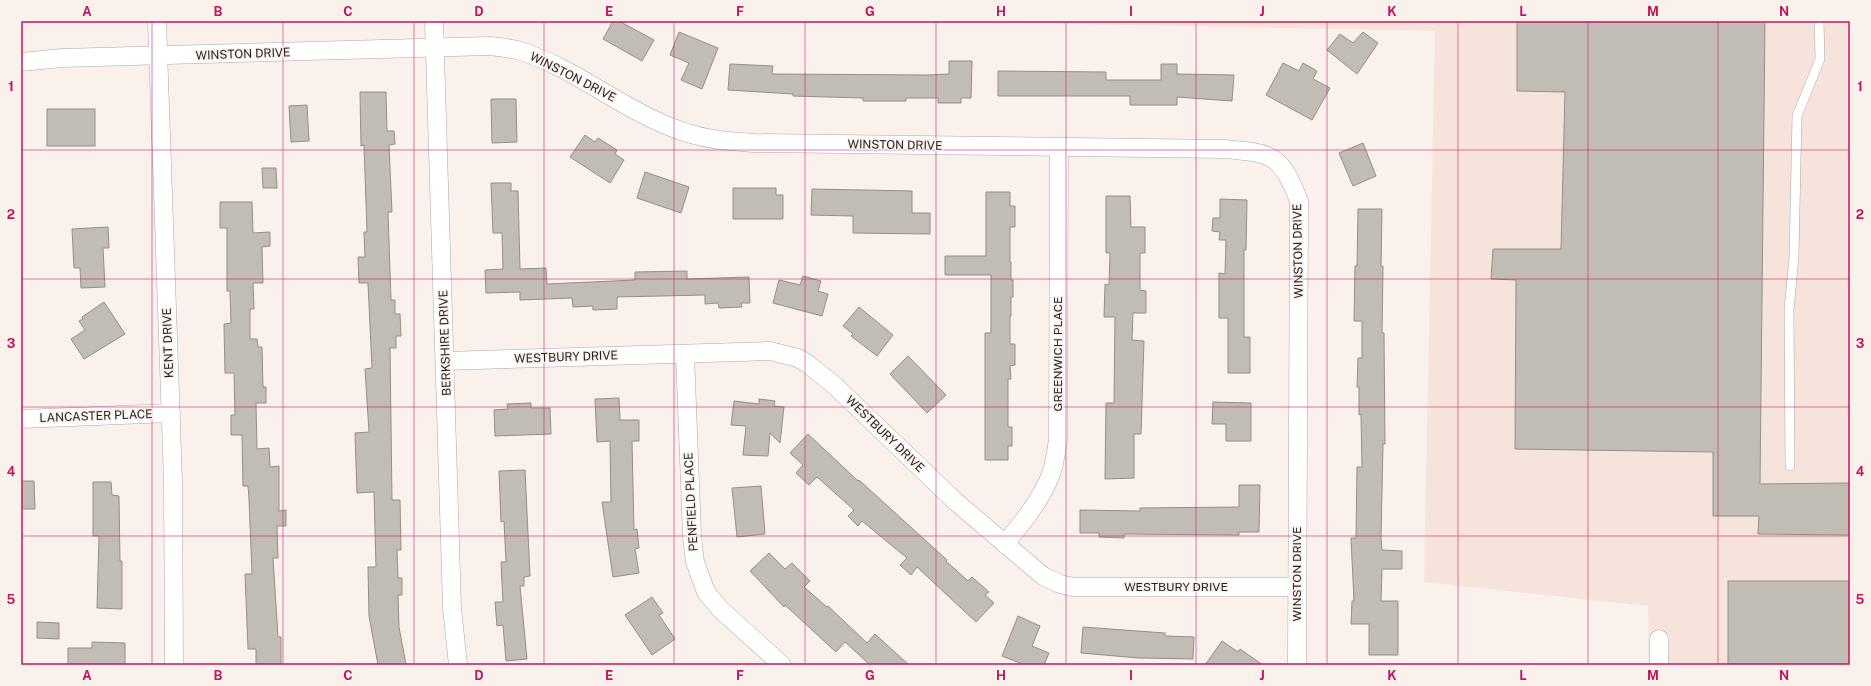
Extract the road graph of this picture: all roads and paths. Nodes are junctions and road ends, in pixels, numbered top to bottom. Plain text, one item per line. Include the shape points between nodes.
1 (157, 21) edge
2 (434, 21) edge
3 (1819, 21) edge
4 (433, 48) junction
5 (158, 56) junction
6 (21, 62) edge
7 (1059, 148) junction
8 (685, 354) junction
9 (446, 361) junction
10 (170, 413) junction
11 (21, 419) edge
12 (1790, 466) dead end
13 (1005, 544) junction
14 (1297, 587) junction
15 (1659, 639) dead end
16 (174, 665) edge
17 (458, 665) edge
18 (782, 665) edge
19 (1298, 665) edge
20 (1659, 665) edge

1 - 5 street, KENT DRIVE
2 - 4 street, BERKSHIRE DRIVE
3 - 12 lane via 1820,59 1797,116 1794,257 1789,310
4 - 5 street, WINSTON DRIVE
4 - 7 street, WINSTON DRIVE via 490,46 538,57 660,122 713,140 754,143
4 - 9 street, BERKSHIRE DRIVE
5 - 6 street, WINSTON DRIVE via 62,58
5 - 10 street, KENT DRIVE
7 - 13 street, GREENWICH PLACE via 1058,440 1052,472 1046,486 1030,513
7 - 14 street, WINSTON DRIVE via 1224,149 1259,152 1276,161 1290,178 1299,201
8 - 9 street, WESTBURY DRIVE
8 - 13 street, WESTBURY DRIVE via 770,351 798,358 835,386 956,502
8 - 18 street, PENFIELD PLACE via 695,562 706,592 720,609
9 - 17 street, BERKSHIRE DRIVE via 452,608
10 - 11 street, LANCASTER PLACE
10 - 16 street, KENT DRIVE
13 - 14 street, WESTBURY DRIVE via 1043,576 1060,584 1073,586
14 - 19 street, WINSTON DRIVE
15 - 20 street

